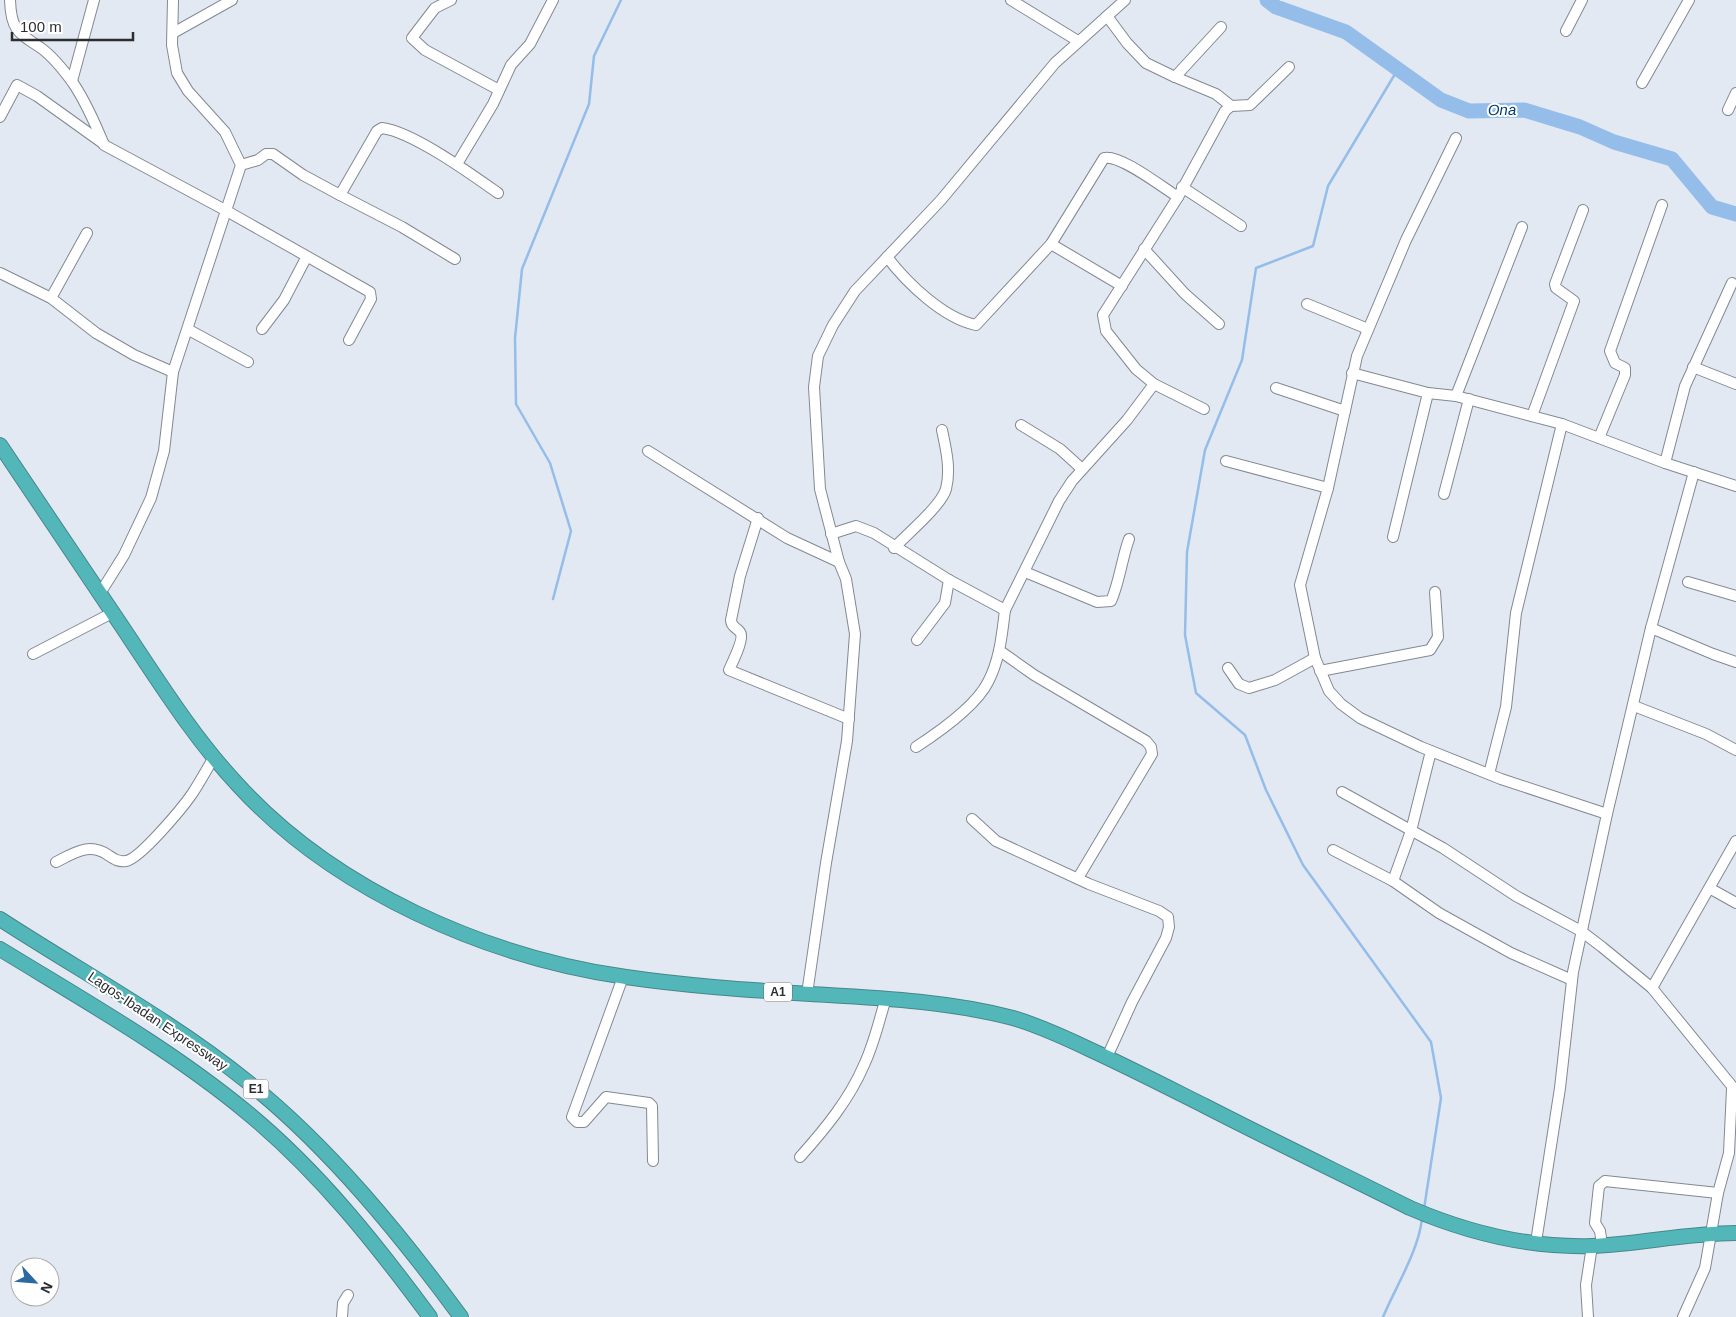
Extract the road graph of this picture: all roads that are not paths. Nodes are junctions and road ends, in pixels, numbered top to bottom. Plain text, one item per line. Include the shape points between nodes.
1 (10, 0) edge
2 (94, 0) edge
3 (174, 0) edge
4 (232, 0) edge
5 (451, 0) edge
6 (553, 0) edge
7 (1011, 0) edge
8 (1125, 0) edge
9 (1582, 0) edge
10 (1689, 0) edge
11 (434, 4) edge
12 (1107, 16) junction
13 (1221, 27) dead end
14 (1566, 31) dead end
15 (173, 33) junction
16 (1078, 41) junction
17 (1289, 67) dead end
18 (1175, 77) junction
19 (72, 82) junction
20 (1642, 83) dead end
21 (499, 90) junction
22 (1736, 93) edge
23 (1231, 106) junction
24 (1728, 110) dead end
25 (0, 117) edge
26 (1456, 138) dead end
27 (104, 145) junction
28 (457, 164) junction
29 (241, 165) junction
30 (1182, 187) junction
31 (498, 193) dead end
32 (340, 195) junction
33 (1178, 197) junction
34 (1662, 205) dead end
35 (225, 210) junction
36 (1583, 210) dead end
37 (1241, 226) dead end
38 (1522, 227) dead end
39 (87, 232) dead end
40 (1050, 244) junction
41 (1144, 249) junction
42 (888, 257) junction
43 (306, 258) junction
44 (455, 259) dead end
45 (0, 273) edge
46 (1732, 283) dead end
47 (1122, 286) junction
48 (51, 298) junction
49 (1307, 304) dead end
50 (1219, 324) dead end
51 (1368, 328) junction
52 (262, 329) dead end
53 (189, 330) junction
54 (349, 340) dead end
55 (248, 362) dead end
56 (1693, 367) junction
57 (173, 372) junction
58 (1352, 373) junction
59 (1154, 384) junction
60 (1736, 384) edge
61 (1276, 388) dead end
62 (1428, 392) junction
63 (1456, 396) junction
64 (1468, 399) junction
65 (1204, 409) dead end
66 (1345, 411) junction
67 (1532, 416) junction
68 (1562, 424) junction
69 (1021, 425) dead end
70 (942, 430) dead end
71 (1599, 438) junction
72 (0, 446) edge
73 (648, 451) dead end
74 (1226, 462) dead end
75 (1665, 462) junction
76 (1082, 470) junction
77 (1694, 472) junction
78 (1736, 486) edge
79 (1328, 488) junction
80 (1444, 494) dead end
81 (758, 518) junction
82 (831, 534) junction
83 (1393, 537) dead end
84 (1129, 539) dead end
85 (894, 548) junction
86 (839, 562) junction
87 (1025, 572) junction
88 (948, 580) junction
89 (1688, 582) dead end
90 (1435, 592) dead end
91 (99, 595) junction
92 (1736, 596) edge
93 (1005, 610) junction
94 (112, 613) junction
95 (1652, 628) junction
96 (917, 640) dead end
97 (1000, 651) junction
98 (33, 654) dead end
99 (1315, 658) junction
100 (1736, 662) edge
101 (1228, 668) dead end
102 (1320, 671) junction
103 (1634, 706) junction
104 (849, 719) junction
105 (916, 747) dead end
106 (1736, 750) edge
107 (1431, 751) junction
108 (214, 757) junction
109 (1489, 774) junction
110 (1342, 792) dead end
111 (1607, 814) junction
112 (972, 819) dead end
113 (1411, 831) junction
114 (1736, 841) edge
115 (1333, 850) dead end
116 (56, 862) dead end
117 (1078, 878) junction
118 (1393, 881) junction
119 (1710, 889) junction
120 (1736, 904) edge
121 (0, 919) edge
122 (1582, 931) junction
123 (0, 949) edge
124 (623, 977) junction
125 (1572, 980) junction
126 (1652, 988) junction
127 (807, 994) junction
128 (886, 998) junction
129 (1107, 1057) junction
130 (1734, 1090) edge
131 (1733, 1129) edge
132 (800, 1157) dead end
133 (653, 1161) dead end
134 (1718, 1192) junction
135 (1710, 1233) junction
136 (1736, 1233) edge
137 (1536, 1242) junction
138 (1597, 1245) junction
139 (348, 1295) dead end
140 (342, 1317) edge
141 (430, 1317) edge
142 (462, 1317) edge
143 (1588, 1317) edge
144 (1683, 1317) edge

1 - 19 street via 11,19 23,38 42,49
2 - 19 street
3 - 15 street
4 - 15 street
5 - 11 street
6 - 21 street via 530,44 511,65
7 - 16 street
8 - 12 street
9 - 14 street
10 - 20 street
11 - 21 street via 412,38 425,50
12 - 16 street
12 - 18 street via 1138,56
13 - 18 street
15 - 29 street via 177,72 188,91 225,132
16 - 42 street via 1055,63 941,200
17 - 23 street via 1250,105
18 - 23 street via 1216,94
19 - 27 street via 92,115
21 - 28 street
22 - 24 street
23 - 30 street via 1219,120
25 - 27 street via 17,85
26 - 51 street via 1406,240
27 - 35 street
28 - 31 street
28 - 32 street via 405,135 382,128 377,131
29 - 32 street via 273,154
29 - 35 street
30 - 33 street
30 - 37 street
32 - 44 street
33 - 40 street via 1122,162 1110,156 1104,158
33 - 41 street
34 - 71 street via 1610,352 1615,363 1625,368 1625,375
35 - 43 street
35 - 53 street
36 - 67 street via 1555,284 1556,288 1572,297 1573,305
38 - 63 street
39 - 48 street
40 - 42 street via 976,325 951,314 917,292
40 - 47 street
41 - 47 street
41 - 50 street
42 - 82 street via 855,291 818,356 814,387 820,489
43 - 52 street via 284,300
43 - 54 street via 370,292 371,298
45 - 48 street
46 - 56 street
47 - 59 street via 1104,315 1106,331 1136,369
48 - 57 street via 96,334
49 - 51 street
51 - 58 street
53 - 55 street
53 - 57 street
56 - 60 street
56 - 75 street
57 - 91 street via 164,450 151,498 124,555
58 - 62 street
58 - 66 street
59 - 65 street
59 - 76 street
61 - 66 street
62 - 63 street
62 - 83 street
63 - 64 street
64 - 67 street
64 - 80 street
66 - 79 street
67 - 68 street
68 - 71 street
68 - 109 street via 1516,613 1506,707
69 - 76 street via 1060,449
70 - 85 street via 947,453 946,490
71 - 75 street
72 - 91 highway, A1
73 - 81 street via 720,498
74 - 79 street
75 - 77 street
76 - 87 street via 1059,501
77 - 78 street
77 - 95 street
79 - 99 street via 1300,585
81 - 86 street via 787,538
81 - 104 street via 730,620 742,635 729,670
82 - 85 street via 856,526 874,533
82 - 86 street
84 - 87 street via 1111,601 1097,602
85 - 88 street
86 - 104 street via 846,579 855,634
87 - 93 street
88 - 93 street
88 - 96 street via 945,603
89 - 92 street
90 - 102 street via 1438,636 1430,650
91 - 94 highway, A1
93 - 97 street
94 - 98 street
94 - 108 highway, A1
95 - 100 street
95 - 103 street
97 - 105 street via 988,683 960,715
97 - 117 street via 1151,747 1152,754
99 - 101 street via 1275,680 1249,688 1239,684
99 - 102 street
102 - 107 street via 1329,690 1360,718
103 - 106 street via 1706,734
103 - 111 street
104 - 127 street
107 - 109 street
107 - 113 street
108 - 116 street via 192,794 155,839 128,861 118,861 100,849 83,849
108 - 124 highway, A1 via 263,811 302,845 380,894 502,947 535,958
109 - 111 street
110 - 113 street
111 - 122 street
112 - 117 street via 996,841
113 - 118 street
113 - 122 street via 1516,896
114 - 119 street
115 - 118 street
117 - 129 street via 1168,917 1166,938
118 - 125 street via 1439,913 1495,944
119 - 120 street
119 - 126 street
121 - 142 highway, Lagos-Ibadan Expressway / E1 via 161,1020 262,1094 358,1190
122 - 125 street
122 - 126 street
123 - 141 highway, Lagos-Ibadan Expressway / E1 via 155,1044 250,1115 327,1188 365,1231
124 - 127 highway, A1
124 - 133 street via 572,1117 584,1122 601,1100 610,1096 649,1103 654,1114
125 - 137 street via 1560,1088
126 - 130 street
127 - 128 highway, A1
128 - 129 highway, A1 via 962,1007 1017,1019
128 - 132 street via 864,1065 852,1089 825,1130
129 - 137 highway, A1 via 1436,1219 1520,1242
130 - 131 street
131 - 134 street
134 - 135 street
134 - 138 street via 1605,1181 1599,1186 1595,1214
135 - 136 highway, A1
135 - 138 highway, A1
135 - 144 street via 1705,1268
137 - 138 highway, A1
138 - 143 street via 1586,1285
139 - 140 street via 343,1303

